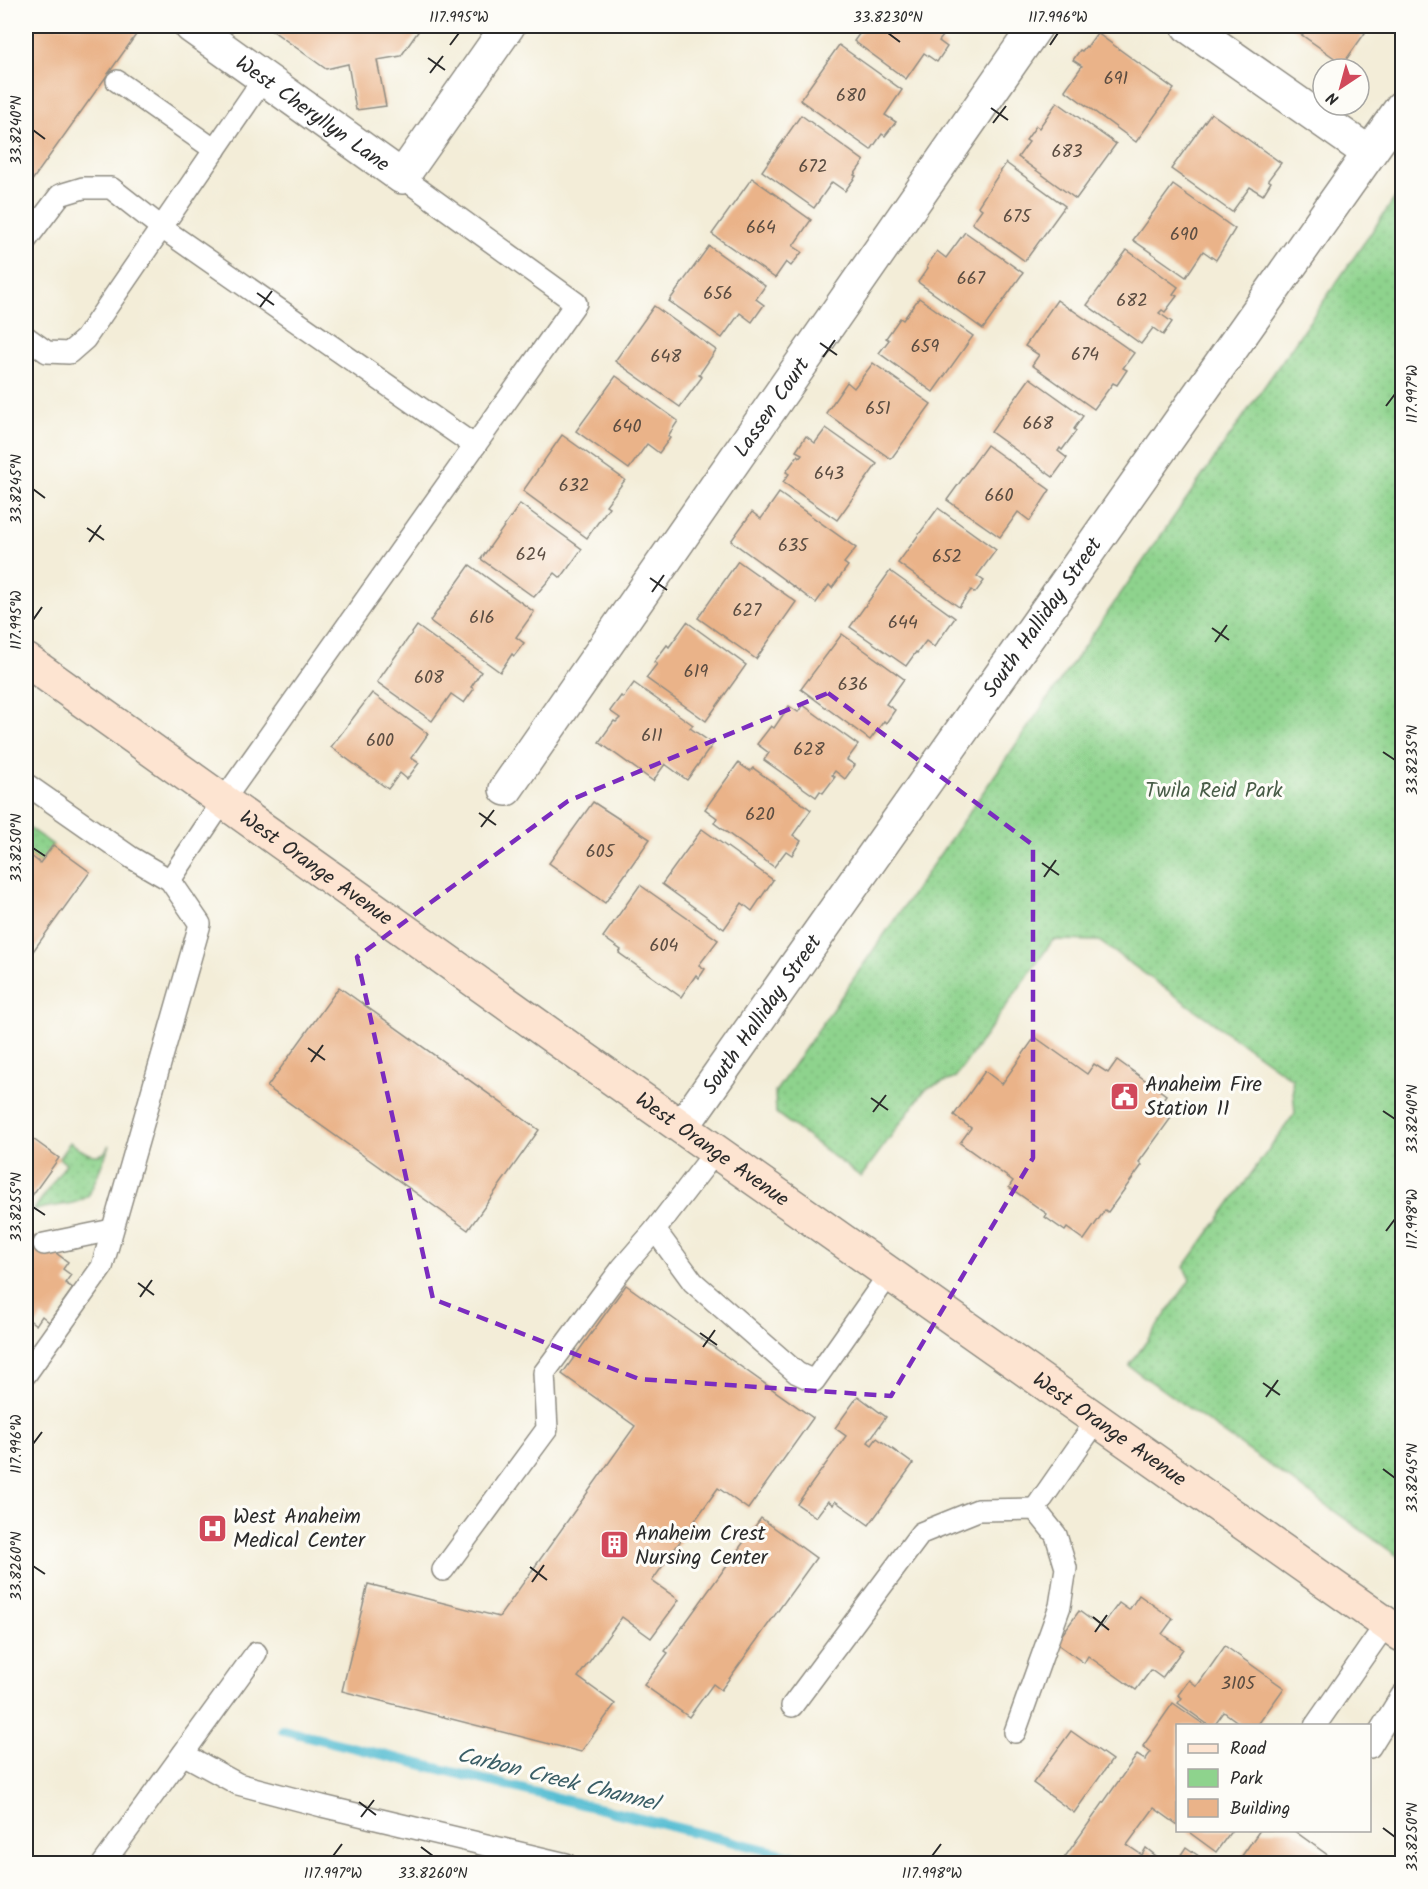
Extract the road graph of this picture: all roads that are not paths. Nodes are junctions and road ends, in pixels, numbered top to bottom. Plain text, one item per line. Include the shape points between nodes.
1 (191, 26) edge
2 (508, 26) edge
3 (1036, 26) edge
4 (1188, 26) edge
5 (264, 78) junction
6 (117, 81) dead end
7 (1402, 107) edge
8 (215, 150) junction
9 (1369, 153) junction
10 (402, 177) junction
11 (162, 228) junction
12 (26, 240) edge
13 (26, 337) edge
14 (475, 446) junction
15 (26, 660) edge
16 (26, 784) edge
17 (506, 789) dead end
18 (223, 801) junction
19 (170, 880) junction
20 (682, 1128) junction
21 (716, 1151) junction
22 (112, 1230) junction
23 (654, 1230) junction
24 (44, 1244) dead end
25 (890, 1274) junction
26 (27, 1367) edge
27 (1097, 1420) junction
28 (1035, 1509) junction
29 (443, 1570) dead end
30 (1394, 1629) edge
31 (255, 1653) dead end
32 (1402, 1695) edge
33 (792, 1706) dead end
34 (1316, 1724) edge
35 (1015, 1732) dead end
36 (1371, 1745) edge
37 (183, 1754) junction
38 (104, 1863) edge
39 (566, 1863) edge

1 - 5 street, West Cheryllyn Lane
2 - 10 street, West Cheryllyn Lane
3 - 17 street, Lassen Court
4 - 9 street
5 - 8 lane
5 - 10 street, West Cheryllyn Lane
6 - 8 lane
7 - 9 street, South Halliday Street
8 - 11 lane
9 - 20 street, South Halliday Street
10 - 14 lane via 576,303
11 - 12 lane via 111,188 83,188 60,195
11 - 13 lane via 85,339 69,352 47,352
11 - 14 lane
14 - 18 lane
15 - 18 street, West Orange Avenue
16 - 19 lane
18 - 19 lane
18 - 20 street, West Orange Avenue
19 - 22 lane via 200,924
20 - 21 street, West Orange Avenue
21 - 23 lane
21 - 25 street, West Orange Avenue
22 - 24 lane
22 - 26 lane via 102,1267
23 - 25 lane via 693,1282 797,1373 814,1381
23 - 29 lane via 544,1373 547,1429
25 - 27 street, West Orange Avenue
27 - 28 lane
27 - 30 street, West Orange Avenue
28 - 33 lane via 978,1510 921,1533
28 - 35 lane via 1056,1535 1066,1568 1060,1606
30 - 34 lane
31 - 37 lane
32 - 36 lane
37 - 38 lane
37 - 39 lane via 238,1784

